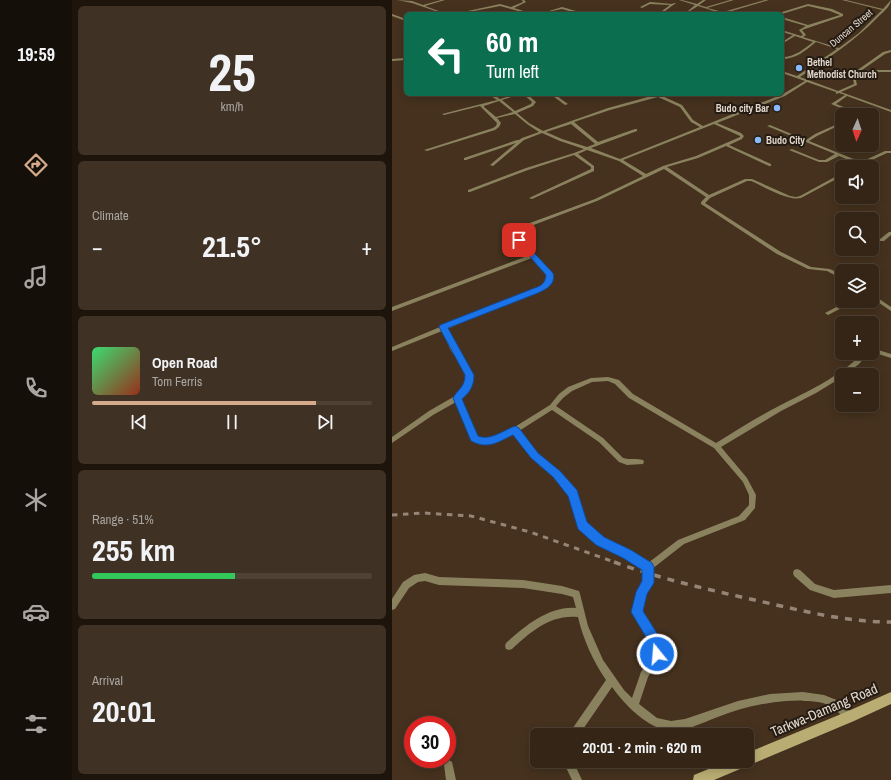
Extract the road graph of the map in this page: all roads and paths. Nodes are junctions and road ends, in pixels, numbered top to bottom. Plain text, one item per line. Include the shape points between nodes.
1 (398, 0) edge
2 (444, 0) edge
3 (523, 0) edge
4 (680, 0) edge
5 (705, 0) edge
6 (732, 0) edge
7 (768, 0) edge
8 (843, 0) edge
9 (862, 0) edge
10 (891, 1) edge
11 (854, 3) junction
12 (673, 4) junction
13 (699, 5) junction
14 (422, 6) junction
15 (641, 7) dead end
16 (512, 8) junction
17 (707, 8) junction
18 (884, 10) junction
19 (440, 12) edge
20 (464, 12) edge
21 (525, 12) edge
22 (552, 12) edge
23 (575, 12) edge
24 (662, 12) edge
25 (690, 12) edge
26 (719, 12) edge
27 (731, 12) edge
28 (784, 13) edge
29 (392, 15) edge
30 (404, 19) edge
31 (784, 19) edge
32 (808, 26) junction
33 (784, 32) edge
34 (795, 35) junction
35 (801, 37) junction
36 (816, 41) junction
37 (784, 42) edge
38 (840, 49) junction
39 (891, 51) edge
40 (784, 58) edge
41 (404, 59) edge
42 (392, 60) edge
43 (859, 71) junction
44 (891, 71) edge
45 (784, 73) edge
46 (798, 77) junction
47 (807, 81) junction
48 (837, 92) junction
49 (784, 95) edge
50 (494, 96) edge
51 (510, 96) edge
52 (527, 96) edge
53 (555, 96) edge
54 (653, 96) edge
55 (658, 96) edge
56 (782, 96) edge
57 (846, 96) junction
58 (499, 99) junction
59 (566, 104) dead end
60 (482, 105) junction
61 (843, 108) edge
62 (891, 111) edge
63 (514, 113) junction
64 (444, 114) dead end
65 (495, 118) junction
66 (571, 122) junction
67 (714, 123) junction
68 (769, 126) dead end
69 (835, 126) edge
70 (702, 128) junction
71 (636, 130) dead end
72 (541, 132) junction
73 (523, 139) junction
74 (807, 141) junction
75 (597, 144) junction
76 (727, 145) junction
77 (586, 149) junction
78 (426, 150) dead end
79 (791, 150) dead end
80 (891, 152) edge
81 (575, 154) junction
82 (839, 154) junction
83 (465, 159) dead end
84 (620, 160) junction
85 (853, 160) edge
86 (867, 160) edge
87 (492, 165) dead end
88 (770, 165) dead end
89 (664, 167) junction
90 (646, 176) junction
91 (835, 178) edge
92 (469, 192) dead end
93 (531, 198) dead end
94 (709, 198) junction
95 (891, 233) edge
96 (882, 240) dead end
97 (533, 256) junction
98 (835, 274) edge
99 (879, 301) edge
100 (838, 308) edge
101 (891, 309) edge
102 (392, 310) edge
103 (828, 313) dead end
104 (443, 327) junction
105 (392, 349) edge
106 (879, 352) edge
107 (891, 356) edge
108 (860, 360) edge
109 (457, 398) junction
110 (552, 407) junction
111 (515, 430) junction
112 (392, 440) edge
113 (716, 446) junction
114 (641, 462) dead end
115 (648, 567) junction
116 (797, 573) dead end
117 (891, 589) edge
118 (392, 606) edge
119 (581, 613) junction
120 (509, 646) dead end
121 (612, 679) junction
122 (891, 698) edge
123 (634, 706) junction
124 (850, 717) junction
125 (578, 728) edge
126 (754, 756) edge
127 (449, 768) edge
128 (571, 768) edge
129 (727, 768) edge
130 (451, 780) edge
131 (577, 780) edge
132 (699, 780) edge

1 - 14 street
2 - 14 street
3 - 16 street via 525,2
4 - 12 street
4 - 13 street
5 - 13 street
6 - 17 street
7 - 27 street
8 - 11 street
9 - 11 street
10 - 18 street, Duncan Street
11 - 18 street
12 - 15 street via 650,2
12 - 24 street
13 - 17 street
13 - 25 street
14 - 19 street
16 - 20 street via 496,5
16 - 21 street
17 - 26 street
18 - 38 street, Duncan Street
22 - 23 street via 550,11 561,8
28 - 32 street via 808,5 842,15
29 - 30 street
31 - 32 street
32 - 35 street via 800,30 805,35
33 - 34 street
34 - 35 street
34 - 37 street
35 - 36 street
36 - 38 street
36 - 40 street via 791,58
38 - 46 street, Duncan Street
39 - 43 street via 884,53
41 - 42 street
43 - 44 street
43 - 48 street via 853,75 856,84
45 - 46 street
46 - 47 street
47 - 48 street
47 - 49 street
48 - 57 street
50 - 58 street
51 - 58 street
52 - 63 street via 534,102
53 - 59 street
54 - 66 street
55 - 70 street via 681,106 692,121
56 - 67 street
57 - 61 street via 833,104
57 - 62 street
58 - 60 street
58 - 63 street
60 - 64 street
60 - 65 street
63 - 65 street
63 - 72 street
65 - 78 street via 499,123 494,129
66 - 72 street
66 - 75 street
67 - 70 street
67 - 76 street via 742,136
68 - 74 street
69 - 74 street
70 - 84 street
71 - 75 street
72 - 73 street
72 - 77 street
73 - 83 street
73 - 87 street
74 - 82 street
75 - 77 street
76 - 88 street
76 - 89 street
77 - 81 street
77 - 84 street
79 - 82 street via 819,161 826,161
80 - 86 street
81 - 92 street via 527,169
81 - 93 street via 593,167 593,170
82 - 85 street
84 - 90 street
89 - 90 street
89 - 94 street
90 - 97 street via 591,202 521,228 517,234 519,240
91 - 94 street via 801,197 789,197 752,180 746,180
94 - 98 street via 702,203 704,206 779,253 810,268
95 - 96 street
97 - 102 street
97 - 104 street via 550,275 546,286
99 - 101 street
100 - 103 street
104 - 105 street
104 - 109 street via 470,375 466,390
106 - 107 street
108 - 113 street via 838,377
109 - 111 street via 475,438 481,442 491,441
109 - 112 street
110 - 111 street
110 - 113 street via 570,389 592,380 608,379 617,382 631,396
110 - 114 street via 601,440 622,460
111 - 115 street via 535,456 557,474 573,494 582,525 600,541
113 - 115 street via 745,480 752,495 752,506 742,518 680,542
115 - 123 street via 648,583 642,592 637,612 658,650 644,675
116 - 117 street via 813,587 834,594
118 - 119 street via 406,585 417,578 425,577 439,581 524,584 562,590 576,594
119 - 120 street via 570,610 540,622
119 - 121 street via 600,663
121 - 123 street
121 - 125 street
122 - 124 main road, Tarkwa-Damang Road
123 - 124 street via 655,722 671,726 685,724 738,705 770,698 803,696 824,699 836,704
124 - 126 main road, Tarkwa-Damang Road
127 - 130 street
128 - 131 street
129 - 132 main road

